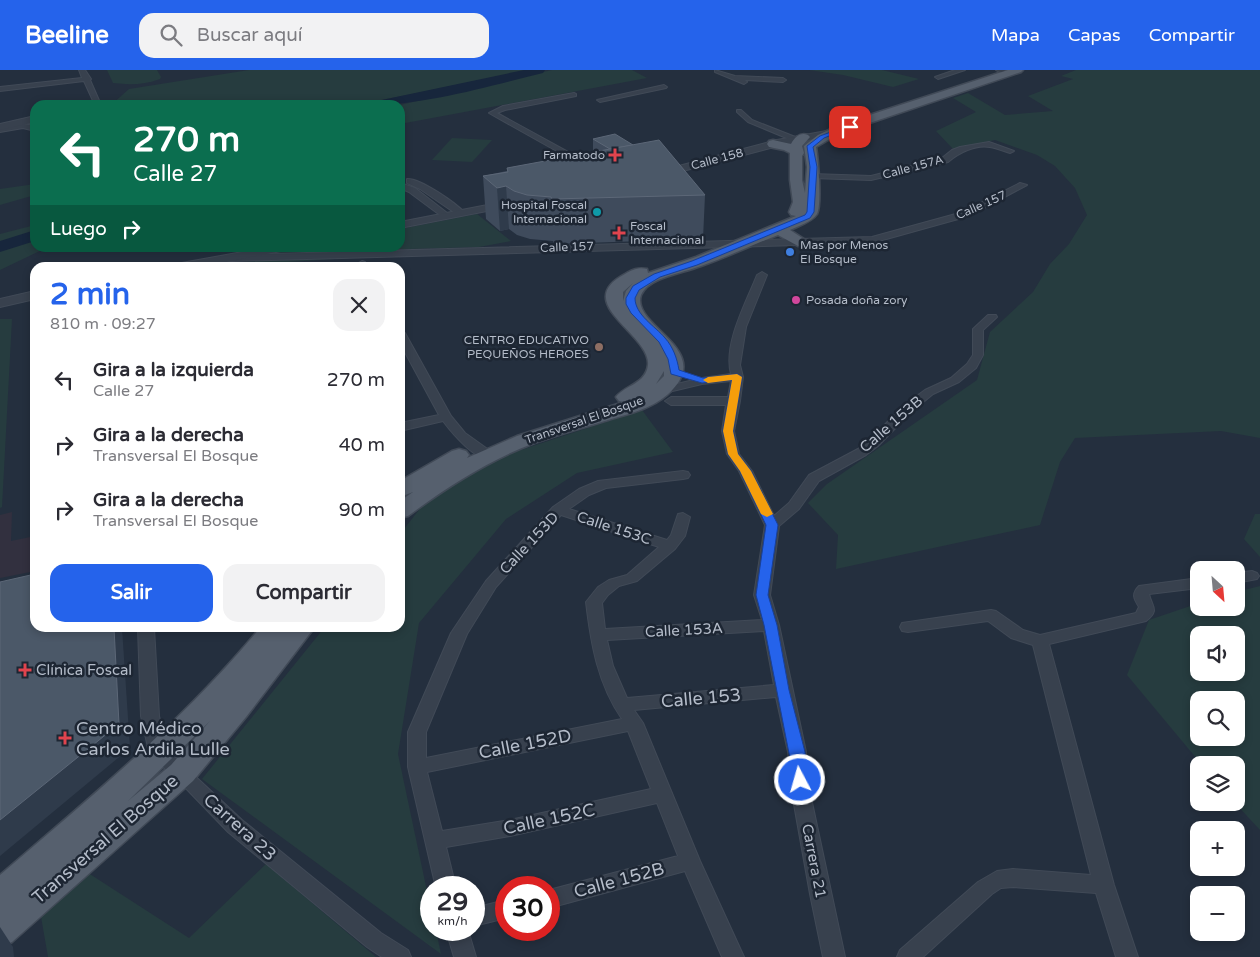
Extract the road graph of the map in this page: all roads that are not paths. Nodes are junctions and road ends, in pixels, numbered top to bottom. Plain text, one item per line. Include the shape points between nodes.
1 (81, 70) edge
2 (962, 70) edge
3 (1002, 70) edge
4 (1018, 70) edge
5 (717, 71) edge
6 (938, 77) dead end
7 (736, 78) junction
8 (88, 79) junction
9 (783, 80) dead end
10 (754, 86) dead end
11 (664, 87) dead end
12 (0, 89) edge
13 (574, 95) dead end
14 (96, 100) edge
15 (600, 100) dead end
16 (739, 111) dead end
17 (30, 118) edge
18 (0, 119) edge
19 (30, 119) edge
20 (518, 124) junction
21 (30, 127) edge
22 (0, 128) edge
23 (772, 144) joint
24 (802, 146) junction
25 (1010, 150) dead end
26 (568, 151) dead end
27 (592, 169) edge
28 (812, 176) junction
29 (648, 177) edge
30 (405, 180) edge
31 (1023, 185) dead end
32 (405, 187) edge
33 (520, 202) edge
34 (461, 213) junction
35 (447, 216) junction
36 (405, 224) edge
37 (780, 229) junction
38 (803, 242) junction
39 (718, 244) junction
40 (741, 244) junction
41 (405, 251) edge
42 (259, 252) edge
43 (357, 252) edge
44 (221, 259) junction
45 (206, 262) edge
46 (762, 275) dead end
47 (30, 297) edge
48 (0, 302) edge
49 (992, 317) dead end
50 (405, 343) edge
51 (674, 372) junction
52 (737, 377) junction
53 (702, 381) junction
54 (666, 396) junction
55 (734, 401) junction
56 (446, 416) junction
57 (405, 426) edge
58 (482, 451) junction
59 (683, 475) dead end
60 (405, 488) edge
61 (405, 508) edge
62 (558, 510) junction
63 (683, 517) dead end
64 (772, 525) junction
65 (670, 546) junction
66 (1252, 576) dead end
67 (1245, 577) edge
68 (1190, 583) edge
69 (771, 625) junction
70 (908, 627) dead end
71 (146, 632) edge
72 (271, 632) edge
73 (298, 632) edge
74 (598, 635) junction
75 (1040, 641) junction
76 (782, 690) junction
77 (620, 705) junction
78 (634, 723) junction
79 (171, 763) junction
80 (417, 767) junction
81 (662, 794) junction
82 (436, 840) junction
83 (690, 861) junction
84 (444, 876) edge
85 (1104, 885) junction
86 (0, 896) edge
87 (560, 896) edge
88 (0, 931) edge
89 (460, 941) edge
90 (400, 957) edge
91 (465, 957) edge
92 (733, 957) edge
93 (834, 957) edge
94 (908, 957) edge
95 (1127, 957) edge

1 - 8 street
2 - 6 street
3 - 24 main road via 821,130
4 - 24 main road
5 - 7 street
7 - 9 street
7 - 10 street
8 - 12 street
8 - 14 street
11 - 15 street
13 - 20 street via 492,111 492,114
16 - 24 street via 750,121 773,129
17 - 18 street
19 - 22 street
20 - 26 street
20 - 27 street
21 - 22 street
23 - 24 main road via 788,148
23 - 29 street, Calle 158 via 724,154
24 - 28 main road via 814,167
24 - 39 main road, Transversal El Bosque via 796,180 800,202 794,214
25 - 28 street, Calle 157A via 989,144 955,152 945,160 871,178
28 - 37 main road via 811,212
30 - 34 street via 407,178 423,187
31 - 38 street, Calle 157 via 968,213 877,239
32 - 35 street
33 - 34 street
34 - 35 street
35 - 36 street
37 - 38 main road via 790,238
37 - 40 main road
38 - 40 street, Calle 157
39 - 40 street, Calle 157
39 - 41 street, Calle 157
39 - 58 main road, Transversal El Bosque via 638,273 616,291 614,302 617,308 656,356 655,372 646,385 619,400 522,428
40 - 51 main road via 657,276 632,293 634,311 662,340 673,359
42 - 44 street
43 - 44 street, Calle 157
44 - 45 street
46 - 52 street via 741,327 734,366
47 - 48 street
49 - 64 street, Calle 153B via 978,330 978,354 972,366 955,380 929,392 862,452 814,478 794,506
50 - 56 street
51 - 53 street
51 - 54 main road, Transversal El Bosque
52 - 53 street
52 - 55 street
53 - 54 street
54 - 55 street
54 - 58 main road, Transversal El Bosque
55 - 64 street via 728,431 733,454
56 - 57 street
56 - 58 street via 461,436
58 - 60 main road, Transversal El Bosque
58 - 61 main road, Transversal El Bosque
59 - 62 street, Calle 153D via 602,484
62 - 65 street, Calle 153C
62 - 80 street, Calle 153D via 491,584 459,632 417,732
63 - 65 street via 678,536
64 - 69 street, Carrera 21 via 762,595
65 - 74 street via 632,578 614,583 594,602
66 - 67 street
68 - 75 street via 1144,590 1141,597 1147,607 1141,617
69 - 74 street, Calle 153A
69 - 76 street, Carrera 21
70 - 75 street via 991,615 1017,634
71 - 79 street, Carrera 23 via 150,716 156,743
72 - 79 main road, Transversal El Bosque
73 - 79 main road, Transversal El Bosque via 236,710
74 - 77 street via 602,658
75 - 85 street
76 - 77 street, Calle 153
76 - 93 street, Carrera 21 via 797,752 803,802
77 - 78 street
78 - 80 street, Calle 152D
78 - 81 street
79 - 86 main road, Transversal El Bosque
79 - 88 main road, Transversal El Bosque
79 - 90 street, Carrera 23 via 235,826 374,940
80 - 82 street
81 - 82 street, Calle 152C via 510,828
81 - 83 street
82 - 84 street
83 - 87 street, Calle 152B
83 - 92 street
85 - 94 street via 1013,878 997,880
85 - 95 street
89 - 91 street

